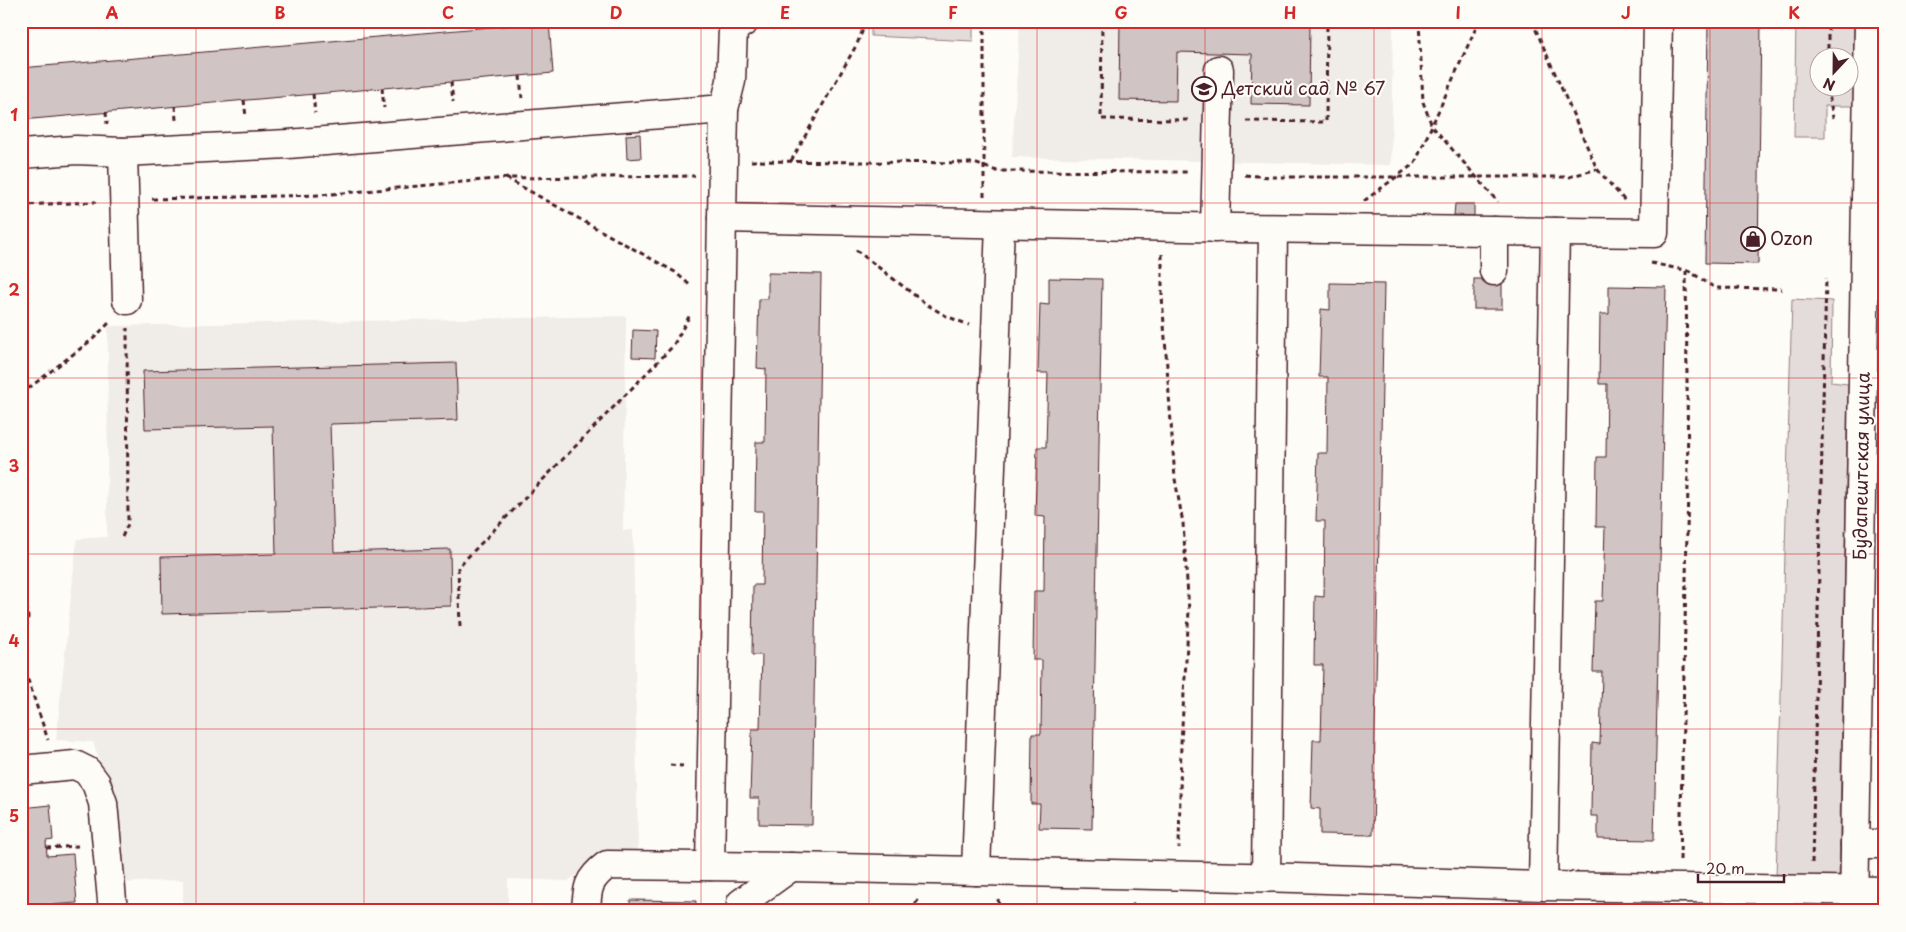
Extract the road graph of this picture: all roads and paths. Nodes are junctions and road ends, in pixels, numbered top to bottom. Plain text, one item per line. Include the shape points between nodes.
1 (862, 21) edge
2 (984, 21) edge
3 (1102, 21) edge
4 (1327, 21) edge
5 (1419, 21) edge
6 (1479, 21) edge
7 (1532, 21) edge
8 (1658, 21) edge
9 (1828, 21) edge
10 (1870, 21) edge
11 (735, 24) edge
12 (1828, 48) edge
13 (1218, 70) dead end
14 (1830, 98) edge
15 (724, 109) junction
16 (1833, 118) dead end
17 (1217, 121) junction
18 (1432, 126) junction
19 (1876, 151) edge
20 (124, 152) junction
21 (21, 154) edge
22 (791, 161) junction
23 (984, 165) junction
24 (723, 168) junction
25 (1597, 169) junction
26 (1216, 173) junction
27 (1399, 176) junction
28 (1474, 177) junction
29 (506, 178) junction
30 (125, 200) junction
31 (1361, 203) dead end
32 (21, 206) edge
33 (722, 218) junction
34 (992, 224) junction
35 (1215, 228) junction
36 (1273, 229) junction
37 (1494, 231) junction
38 (1521, 232) junction
39 (1555, 232) junction
40 (1654, 233) junction
41 (853, 246) dead end
42 (1162, 247) dead end
43 (1643, 262) dead end
44 (1660, 265) junction
45 (1686, 270) junction
46 (1494, 271) dead end
47 (1826, 278) dead end
48 (695, 288) dead end
49 (1782, 289) dead end
50 (127, 306) junction
51 (692, 311) dead end
52 (974, 327) dead end
53 (21, 394) edge
54 (122, 537) dead end
55 (21, 579) edge
56 (460, 626) dead end
57 (21, 662) edge
58 (57, 767) junction
59 (21, 770) edge
60 (1855, 844) junction
61 (1885, 844) edge
62 (1179, 847) dead end
63 (46, 848) dead end
64 (60, 848) dead end
65 (1680, 862) dead end
66 (710, 866) junction
67 (741, 866) junction
68 (791, 867) junction
69 (976, 871) junction
70 (1266, 877) junction
71 (1885, 880) edge
72 (1543, 886) junction
73 (1812, 890) junction
74 (1884, 891) edge
75 (1854, 900) edge
76 (741, 907) edge
77 (113, 911) edge
78 (586, 911) edge
79 (1884, 911) edge

1 - 22 path via 857,44
2 - 23 path
3 - 17 path via 1101,119
4 - 17 path via 1326,122
5 - 18 path via 1423,102
6 - 18 path
7 - 25 path
8 - 40 street
9 - 12 path
10 - 19 street, Будапештская улица
11 - 15 street via 731,81
13 - 17 street
14 - 16 path
15 - 20 street via 288,144
15 - 24 street
17 - 26 street
18 - 27 path via 1415,163
18 - 28 path
19 - 60 street, Будапештская улица
20 - 21 street via 76,150
20 - 30 street
22 - 23 path
22 - 24 path
23 - 26 path via 997,171
23 - 34 path
24 - 29 path
24 - 33 street
25 - 28 path via 1569,177
25 - 40 path
26 - 27 path via 1270,177
26 - 35 street
27 - 28 path
27 - 31 path
28 - 38 path via 1497,200
29 - 30 path via 321,195
29 - 48 path via 675,272
30 - 32 path
30 - 50 street
33 - 34 street
33 - 66 street
34 - 35 street
34 - 69 street
35 - 36 street
36 - 37 street
36 - 70 street
37 - 38 street
37 - 46 street
38 - 39 street
39 - 40 street
39 - 72 street
40 - 44 path
41 - 52 path via 926,304
42 - 62 path via 1167,372 1189,611
43 - 44 path
44 - 45 path
45 - 49 path via 1715,288
45 - 65 path via 1688,485
47 - 73 path
50 - 53 path via 93,339
50 - 54 path via 128,524
51 - 56 path via 673,346 458,568
55 - 57 path via 28,617
57 - 58 path
58 - 59 street
58 - 77 street via 75,765 87,771 96,783 103,803
60 - 61 street
60 - 75 street, Будапештская улица
63 - 64 path
66 - 67 street
66 - 78 street via 607,865 595,874 589,884
67 - 68 street
67 - 76 street
68 - 69 street
68 - 76 street
69 - 70 street
70 - 72 street
71 - 74 street
72 - 73 street
73 - 75 street
74 - 75 street
74 - 79 street

